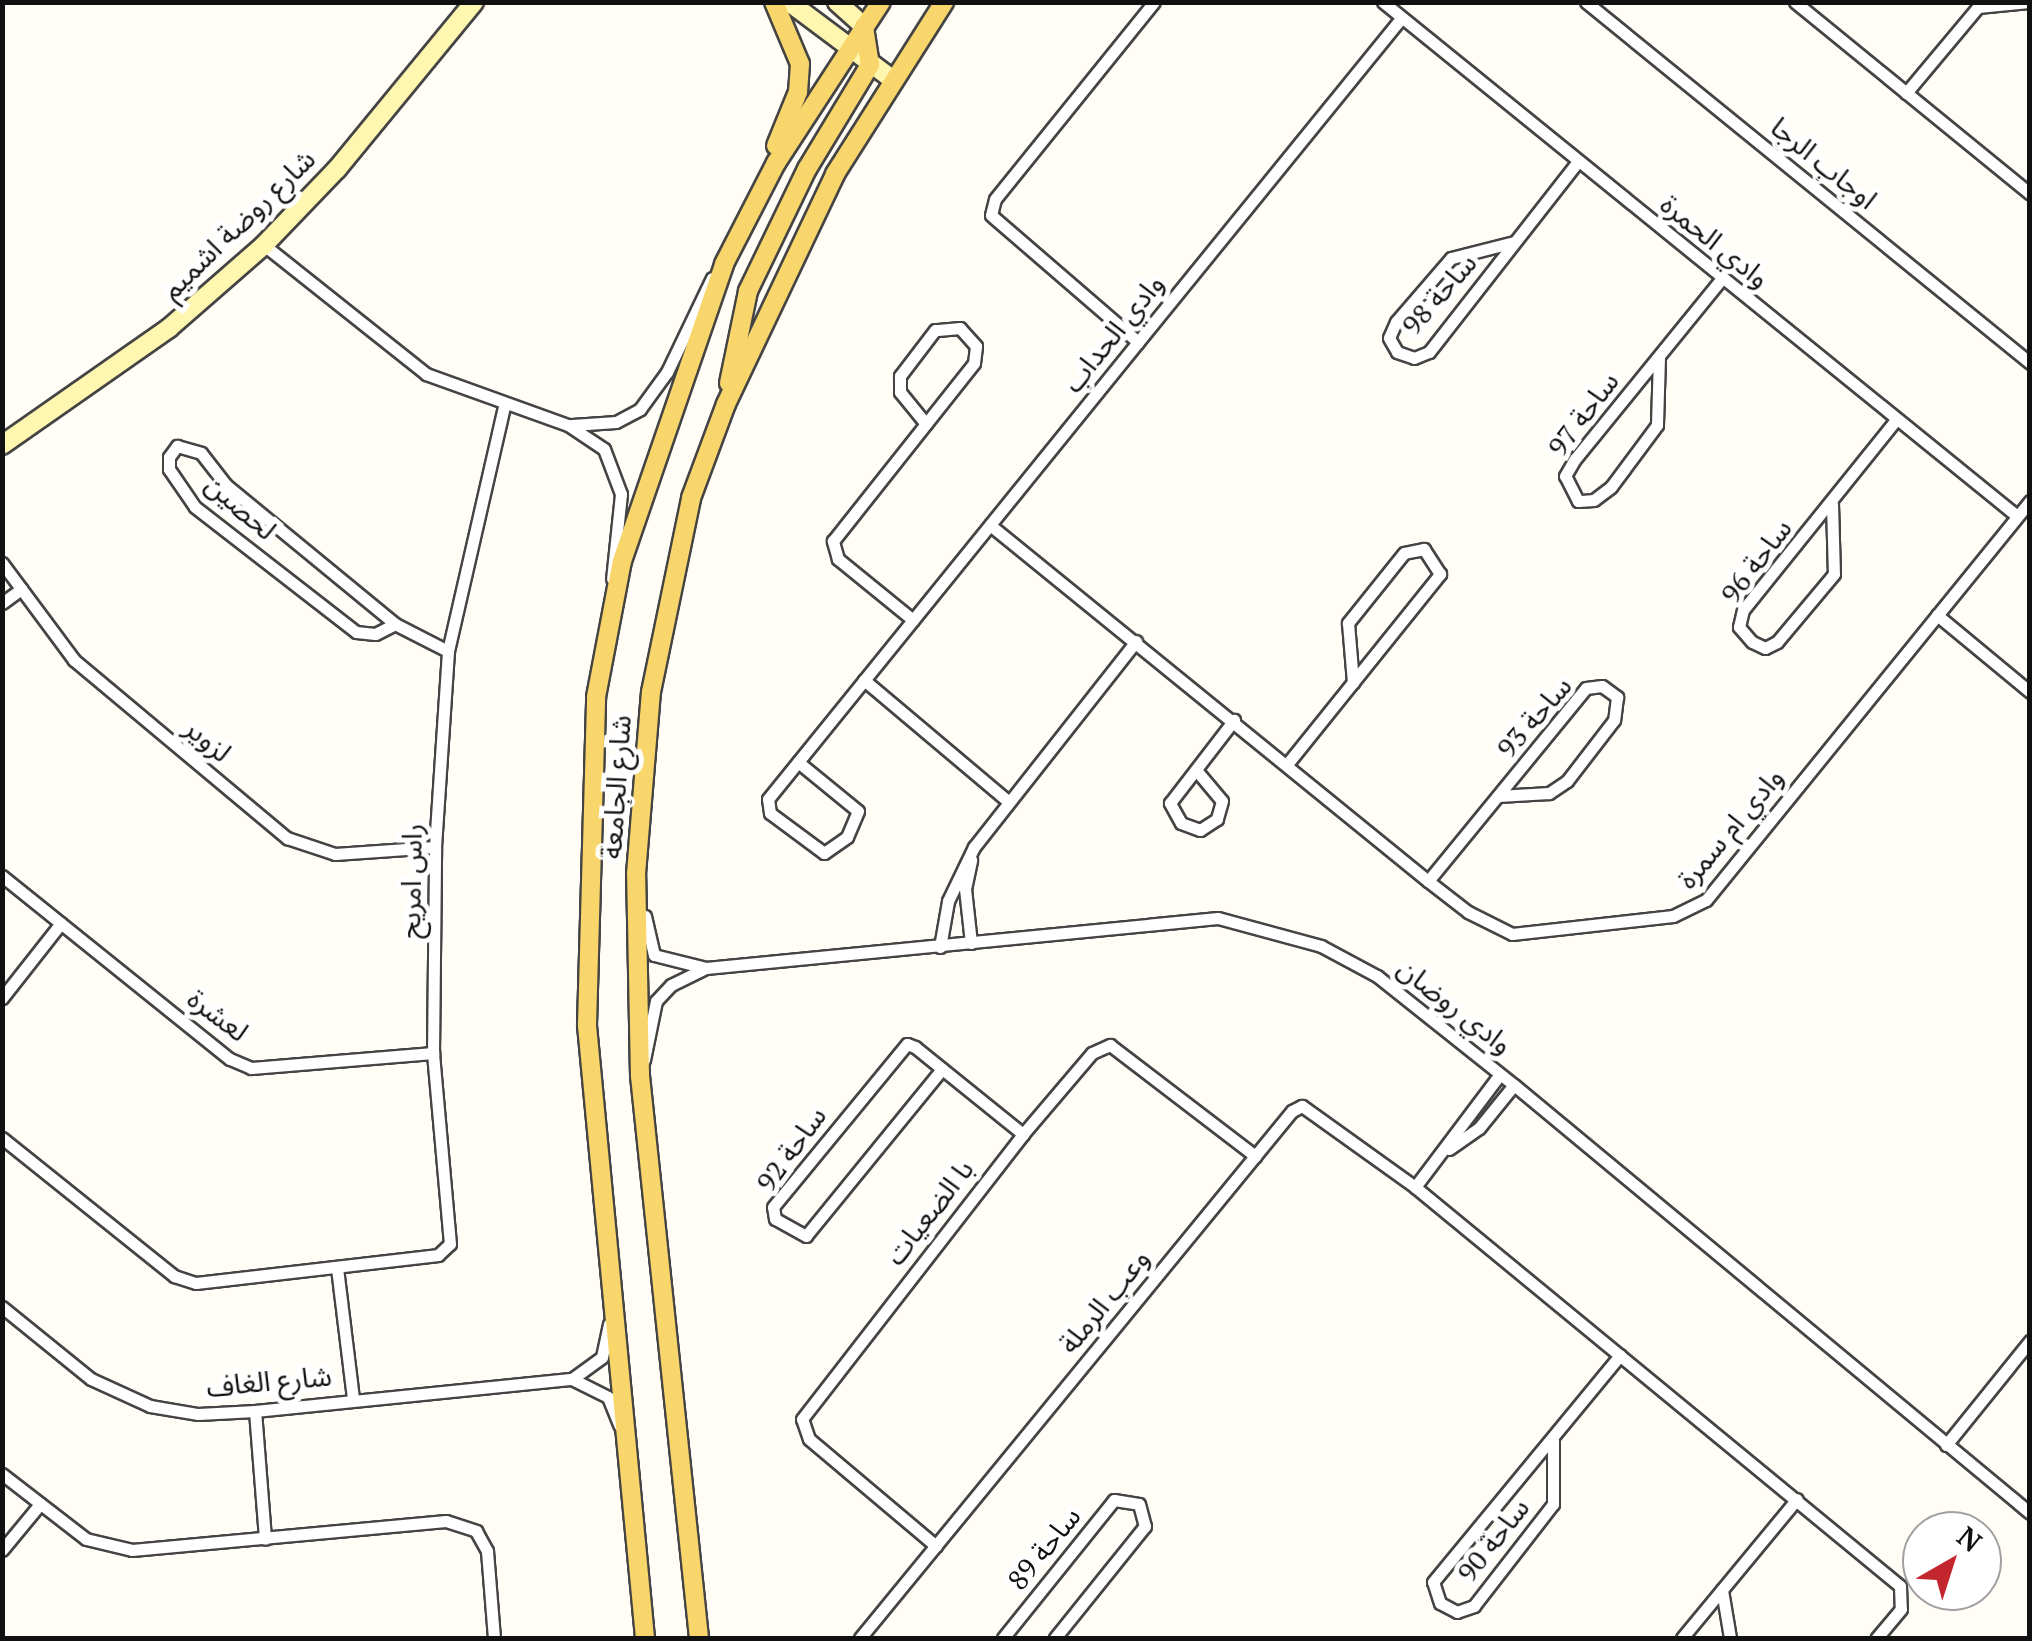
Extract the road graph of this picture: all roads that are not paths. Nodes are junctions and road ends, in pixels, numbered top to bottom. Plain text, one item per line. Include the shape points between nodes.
1 (474, 2) edge
2 (774, 2) edge
3 (789, 2) edge
4 (837, 2) edge
5 (881, 2) edge
6 (944, 2) edge
7 (1154, 2) edge
8 (1383, 2) edge
9 (1586, 2) edge
10 (1795, 2) edge
11 (2029, 2) edge
12 (1980, 5) edge
13 (1401, 18) junction
14 (864, 26) junction
15 (848, 49) junction
16 (870, 65) junction
17 (892, 79) junction
18 (1906, 93) junction
19 (1578, 161) junction
20 (776, 163) junction
21 (2030, 194) edge
22 (1514, 242) junction
23 (264, 244) junction
24 (724, 264) junction
25 (1722, 278) junction
26 (1138, 342) junction
27 (1658, 358) junction
28 (2030, 363) edge
29 (726, 404) junction
30 (504, 407) junction
31 (1896, 420) junction
32 (926, 424) junction
33 (568, 425) junction
34 (2, 445) edge
35 (2030, 501) edge
36 (1832, 504) junction
37 (2017, 516) junction
38 (990, 524) junction
39 (2, 564) edge
40 (21, 589) junction
41 (614, 600) junction
42 (2, 603) edge
43 (1937, 615) junction
44 (913, 620) junction
45 (395, 624) junction
46 (1136, 641) junction
47 (448, 651) junction
48 (864, 680) junction
49 (1353, 682) junction
50 (2030, 692) edge
51 (1234, 720) junction
52 (798, 762) junction
53 (1288, 764) junction
54 (1196, 770) junction
55 (1498, 796) junction
56 (1009, 802) junction
57 (974, 846) junction
58 (435, 847) junction
59 (636, 874) junction
60 (2, 876) edge
61 (1428, 881) junction
62 (61, 924) junction
63 (971, 943) junction
64 (940, 946) junction
65 (706, 968) junction
66 (2, 998) edge
67 (432, 1053) junction
68 (942, 1069) junction
69 (1500, 1074) junction
70 (640, 1076) junction
71 (1514, 1084) junction
72 (1023, 1134) junction
73 (2, 1138) edge
74 (1446, 1152) junction
75 (1255, 1156) junction
76 (1415, 1186) junction
77 (337, 1268) junction
78 (612, 1280) junction
79 (2, 1307) edge
80 (2030, 1341) edge
81 (1620, 1355) junction
82 (572, 1378) junction
83 (353, 1398) junction
84 (255, 1411) junction
85 (1553, 1440) junction
86 (628, 1445) junction
87 (1946, 1445) junction
88 (2, 1474) edge
89 (1797, 1499) junction
90 (40, 1504) junction
91 (2030, 1513) edge
92 (265, 1539) junction
93 (936, 1546) junction
94 (2, 1550) edge
95 (1722, 1590) junction
96 (494, 1638) edge
97 (645, 1638) edge
98 (699, 1638) edge
99 (860, 1638) edge
100 (1003, 1638) edge
101 (1055, 1638) edge
102 (1682, 1638) edge
103 (1730, 1638) edge
104 (1878, 1638) edge

1 - 23 street, شارع روضة اشميم via 338,169
2 - 20 main road via 800,64
3 - 15 street
4 - 14 street
5 - 14 main road, شارع الجامعة
6 - 17 main road, شارع الجامعة
7 - 26 street via 995,199 991,215
8 - 13 street, وادي الحمرة
9 - 28 street, اوجاب الرجا
10 - 18 street
11 - 12 street
12 - 18 street
13 - 19 street, وادي الحمرة
13 - 26 street, وادي الحداب
14 - 15 main road, شارع الجامعة
14 - 16 main road
15 - 16 street
15 - 20 main road, شارع الجامعة
16 - 17 street
16 - 29 main road via 807,170 748,291
17 - 29 main road, شارع الجامعة via 826,192
18 - 21 street
19 - 22 street, ساحة 98
19 - 25 street, وادي الحمرة
20 - 24 main road, شارع الجامعة
22 - 22 street, ساحة 98 via 1451,258 1396,322 1389,338 1397,352 1414,358 1429,352
23 - 30 street via 394,352
23 - 34 street, شارع روضة اشميم via 169,328
24 - 33 street via 640,409 616,422
24 - 41 main road, شارع الجامعة
25 - 27 street, ساحة 97
25 - 31 street, وادي الحمرة
26 - 38 street, وادي الحداب
27 - 27 street, ساحة 97 via 1657,426 1611,487 1594,500 1578,500 1565,476
29 - 59 main road, شارع الجامعة via 691,498 656,663
30 - 33 street
30 - 47 street, راس امريح
31 - 36 street, ساحة 96
31 - 37 street, وادي الحمرة
32 - 32 street via 900,392 900,376 935,330 960,328 976,346 974,363
32 - 44 street via 832,548
33 - 41 street via 604,449 620,480
35 - 37 street, وادي ام سمرة
36 - 36 street, ساحة 96 via 1834,574 1778,642 1764,648 1752,642 1739,626 1744,610
37 - 43 street, وادي ام سمرة
38 - 44 street, وادي الحداب
38 - 46 street, وادي ام سمرة
39 - 40 street, لزوير
40 - 42 street
40 - 58 street, لزوير via 74,660 287,838 335,854
41 - 78 main road, شارع الجامعة via 592,742 586,937 586,1026
43 - 50 street
43 - 61 street, وادي ام سمرة via 1691,912 1503,934
44 - 48 street, وادي الحداب
45 - 45 street, لحصين via 226,485 201,453 178,446 168,456 168,468 196,507 356,632 375,634
45 - 47 street, لحصين
46 - 51 street, وادي ام سمرة
46 - 56 street
47 - 58 street, راس امريح
48 - 52 street, وادي الحداب
48 - 56 street
49 - 49 street via 1348,623 1404,553 1424,548 1437,559 1440,574
49 - 53 street
51 - 53 street, وادي ام سمرة
51 - 54 street
52 - 52 street, وادي الحداب via 766,806 824,853 847,837 858,811
53 - 61 street, وادي ام سمرة
54 - 54 street via 1170,803 1181,823 1200,830 1217,819 1222,802
55 - 55 street, ساحة 93 via 1550,793 1567,782 1614,720 1617,697 1602,686 1586,688
55 - 61 street, ساحة 93
56 - 57 street
57 - 63 street via 965,889
57 - 64 street via 948,900
58 - 67 street, راس امريح
59 - 65 street, وادي روضان via 654,955
59 - 70 main road, شارع الجامعة
60 - 62 street, لعشرة
62 - 66 street
62 - 67 street, لعشرة via 230,1059 252,1068
63 - 64 street, وادي روضان
63 - 69 street, وادي روضان via 1164,920 1218,918 1271,928 1377,976
64 - 65 street, وادي روضان
65 - 70 street, وادي روضان via 671,985 656,1001
67 - 77 street, راس امريح via 450,1244 438,1255
68 - 68 street, ساحة 92 via 914,1047 900,1049 773,1207 776,1219 806,1236
68 - 72 street, ساحة 92
69 - 71 street, وادي روضان
69 - 74 street
70 - 98 main road, شارع الجامعة
71 - 74 street via 1480,1128
71 - 87 street, وادي روضان
72 - 75 street, با الضعيات via 1092,1053 1110,1046
72 - 93 street, با الضعيات via 802,1419 809,1439
73 - 77 street, راس امريح via 174,1276 225,1284
74 - 76 street
75 - 76 street, وعب الرملة via 1302,1106
75 - 93 street, وعب الرملة
76 - 81 street, وعب الرملة
77 - 83 street
78 - 82 street via 602,1357
78 - 86 main road, شارع الجامعة
79 - 84 street, شارع الغاف via 91,1378 150,1406 198,1414
80 - 87 street
81 - 85 street, ساحة 90
81 - 89 street, وعب الرملة
82 - 83 street, شارع الغاف
82 - 86 street via 608,1397
83 - 84 street, شارع الغاف
84 - 92 street
85 - 85 street, ساحة 90 via 1433,1582 1440,1604 1457,1612 1474,1606 1553,1504
86 - 97 main road, شارع الجامعة
87 - 91 street, وادي روضان
88 - 90 street
89 - 95 street
89 - 104 street, وعب الرملة via 1900,1586 1901,1609
90 - 92 street via 86,1539 107,1546
90 - 94 street
92 - 96 street via 446,1521 476,1531 488,1551
93 - 99 street, وعب الرملة
95 - 102 street
95 - 103 street
100 - 101 street, ساحة 89 via 1114,1500 1139,1504 1145,1526

